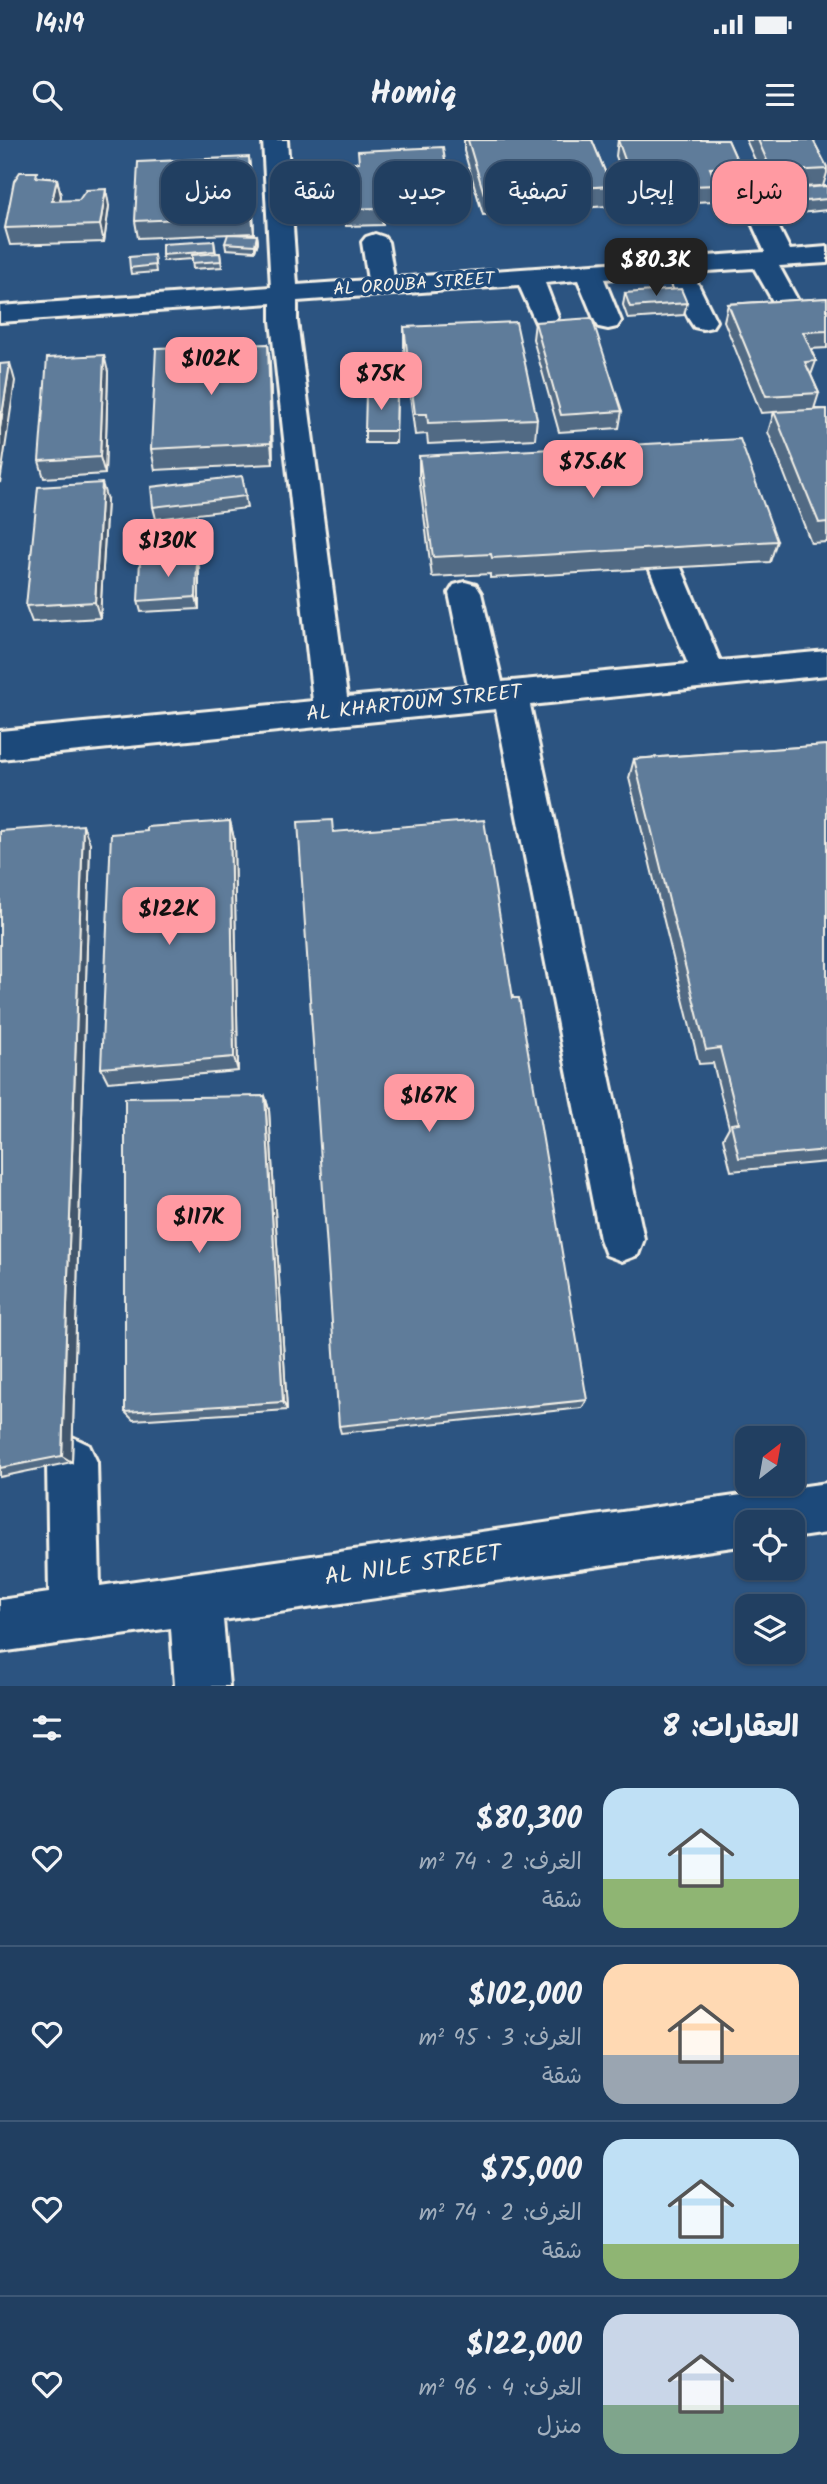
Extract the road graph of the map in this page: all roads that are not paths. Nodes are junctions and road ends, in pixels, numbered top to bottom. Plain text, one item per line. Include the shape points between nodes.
1 (275, 140) edge
2 (762, 224) edge
3 (375, 242) dead end
4 (827, 255) edge
5 (772, 259) junction
6 (676, 266) junction
7 (588, 272) junction
8 (530, 276) junction
9 (382, 287) junction
10 (283, 294) junction
11 (785, 299) edge
12 (0, 314) edge
13 (545, 317) dead end
14 (608, 321) dead end
15 (703, 321) dead end
16 (666, 570) edge
17 (465, 593) dead end
18 (827, 663) edge
19 (709, 675) junction
20 (499, 695) junction
21 (332, 712) junction
22 (0, 745) edge
23 (622, 1239) dead end
24 (72, 1462) dead end
25 (827, 1508) edge
26 (195, 1598) junction
27 (75, 1615) junction
28 (0, 1626) edge
29 (202, 1686) edge

1 - 10 lane
2 - 5 lane
3 - 9 lane
4 - 5 lane, AL OROUBA STREET
5 - 6 lane, AL OROUBA STREET
5 - 11 lane
6 - 7 lane, AL OROUBA STREET
6 - 15 lane
7 - 8 lane, AL OROUBA STREET
7 - 14 lane
8 - 9 lane, AL OROUBA STREET
8 - 13 lane
9 - 10 lane, AL OROUBA STREET
10 - 12 lane, AL OROUBA STREET
10 - 21 lane
16 - 19 lane
17 - 20 lane
18 - 19 lane, AL KHARTOUM STREET
19 - 20 lane, AL KHARTOUM STREET
20 - 21 lane, AL KHARTOUM STREET
20 - 23 lane
21 - 22 lane, AL KHARTOUM STREET
24 - 27 lane
25 - 26 lane, AL NILE STREET
26 - 27 lane, AL NILE STREET
26 - 29 lane
27 - 28 lane, AL NILE STREET

